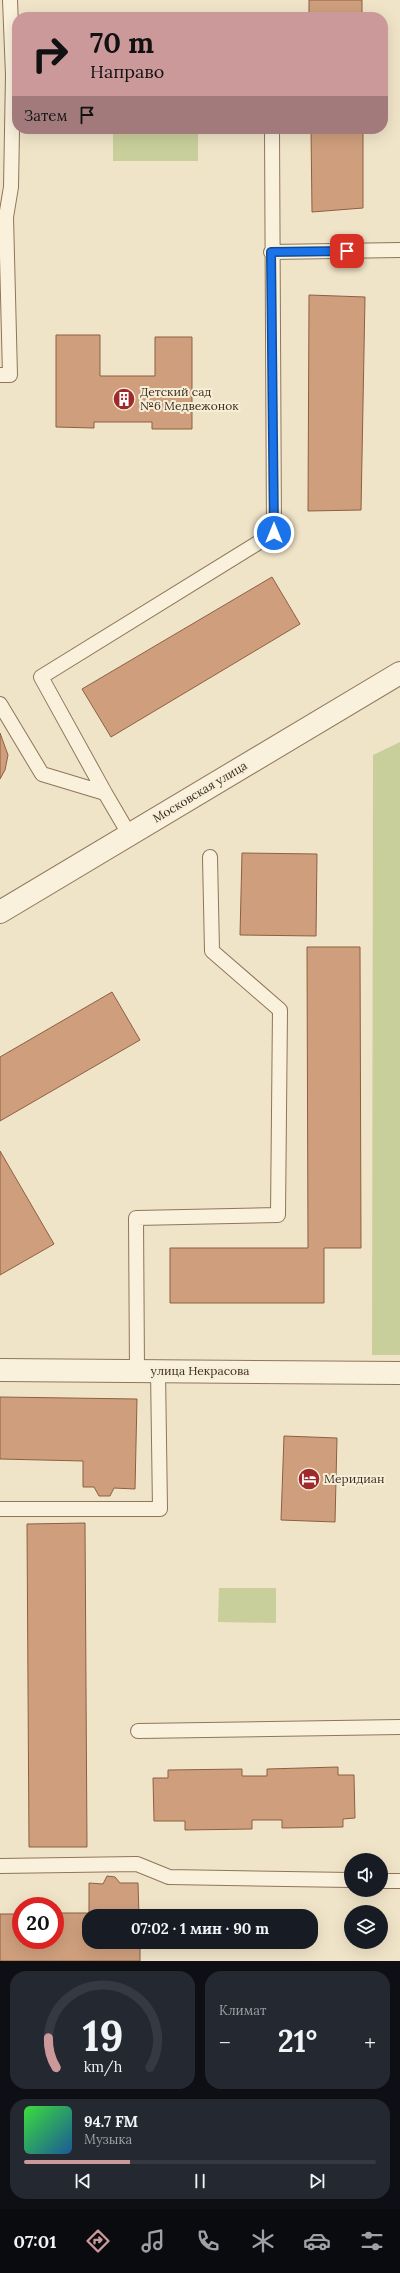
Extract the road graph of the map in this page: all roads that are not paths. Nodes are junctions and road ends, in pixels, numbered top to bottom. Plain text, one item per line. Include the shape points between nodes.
1 (10, 0) edge
2 (12, 14) edge
3 (12, 41) edge
4 (7, 75) edge
5 (272, 134) edge
6 (400, 250) edge
7 (271, 252) junction
8 (0, 375) edge
9 (400, 672) edge
10 (0, 704) edge
11 (105, 793) junction
12 (129, 834) junction
13 (210, 857) dead end
14 (0, 912) edge
15 (0, 1370) edge
16 (148, 1371) junction
17 (400, 1373) edge
18 (0, 1509) edge
19 (400, 1727) edge
20 (138, 1731) dead end
21 (0, 1866) edge
22 (344, 1880) edge
23 (388, 1881) edge
24 (400, 1881) edge

1 - 2 lane
3 - 4 lane
4 - 8 lane via 11,187 6,217 10,375
5 - 7 lane
6 - 7 lane
7 - 11 lane via 274,533 41,677
9 - 12 street, Московская улица
10 - 11 lane via 42,774
11 - 12 lane
12 - 14 street, Московская улица
13 - 16 lane via 212,951 280,1010 278,1215 136,1218
15 - 16 street, улица Некрасова
16 - 17 street, улица Некрасова
16 - 18 lane via 160,1509
19 - 20 lane
21 - 22 lane via 137,1864 169,1877
23 - 24 lane

